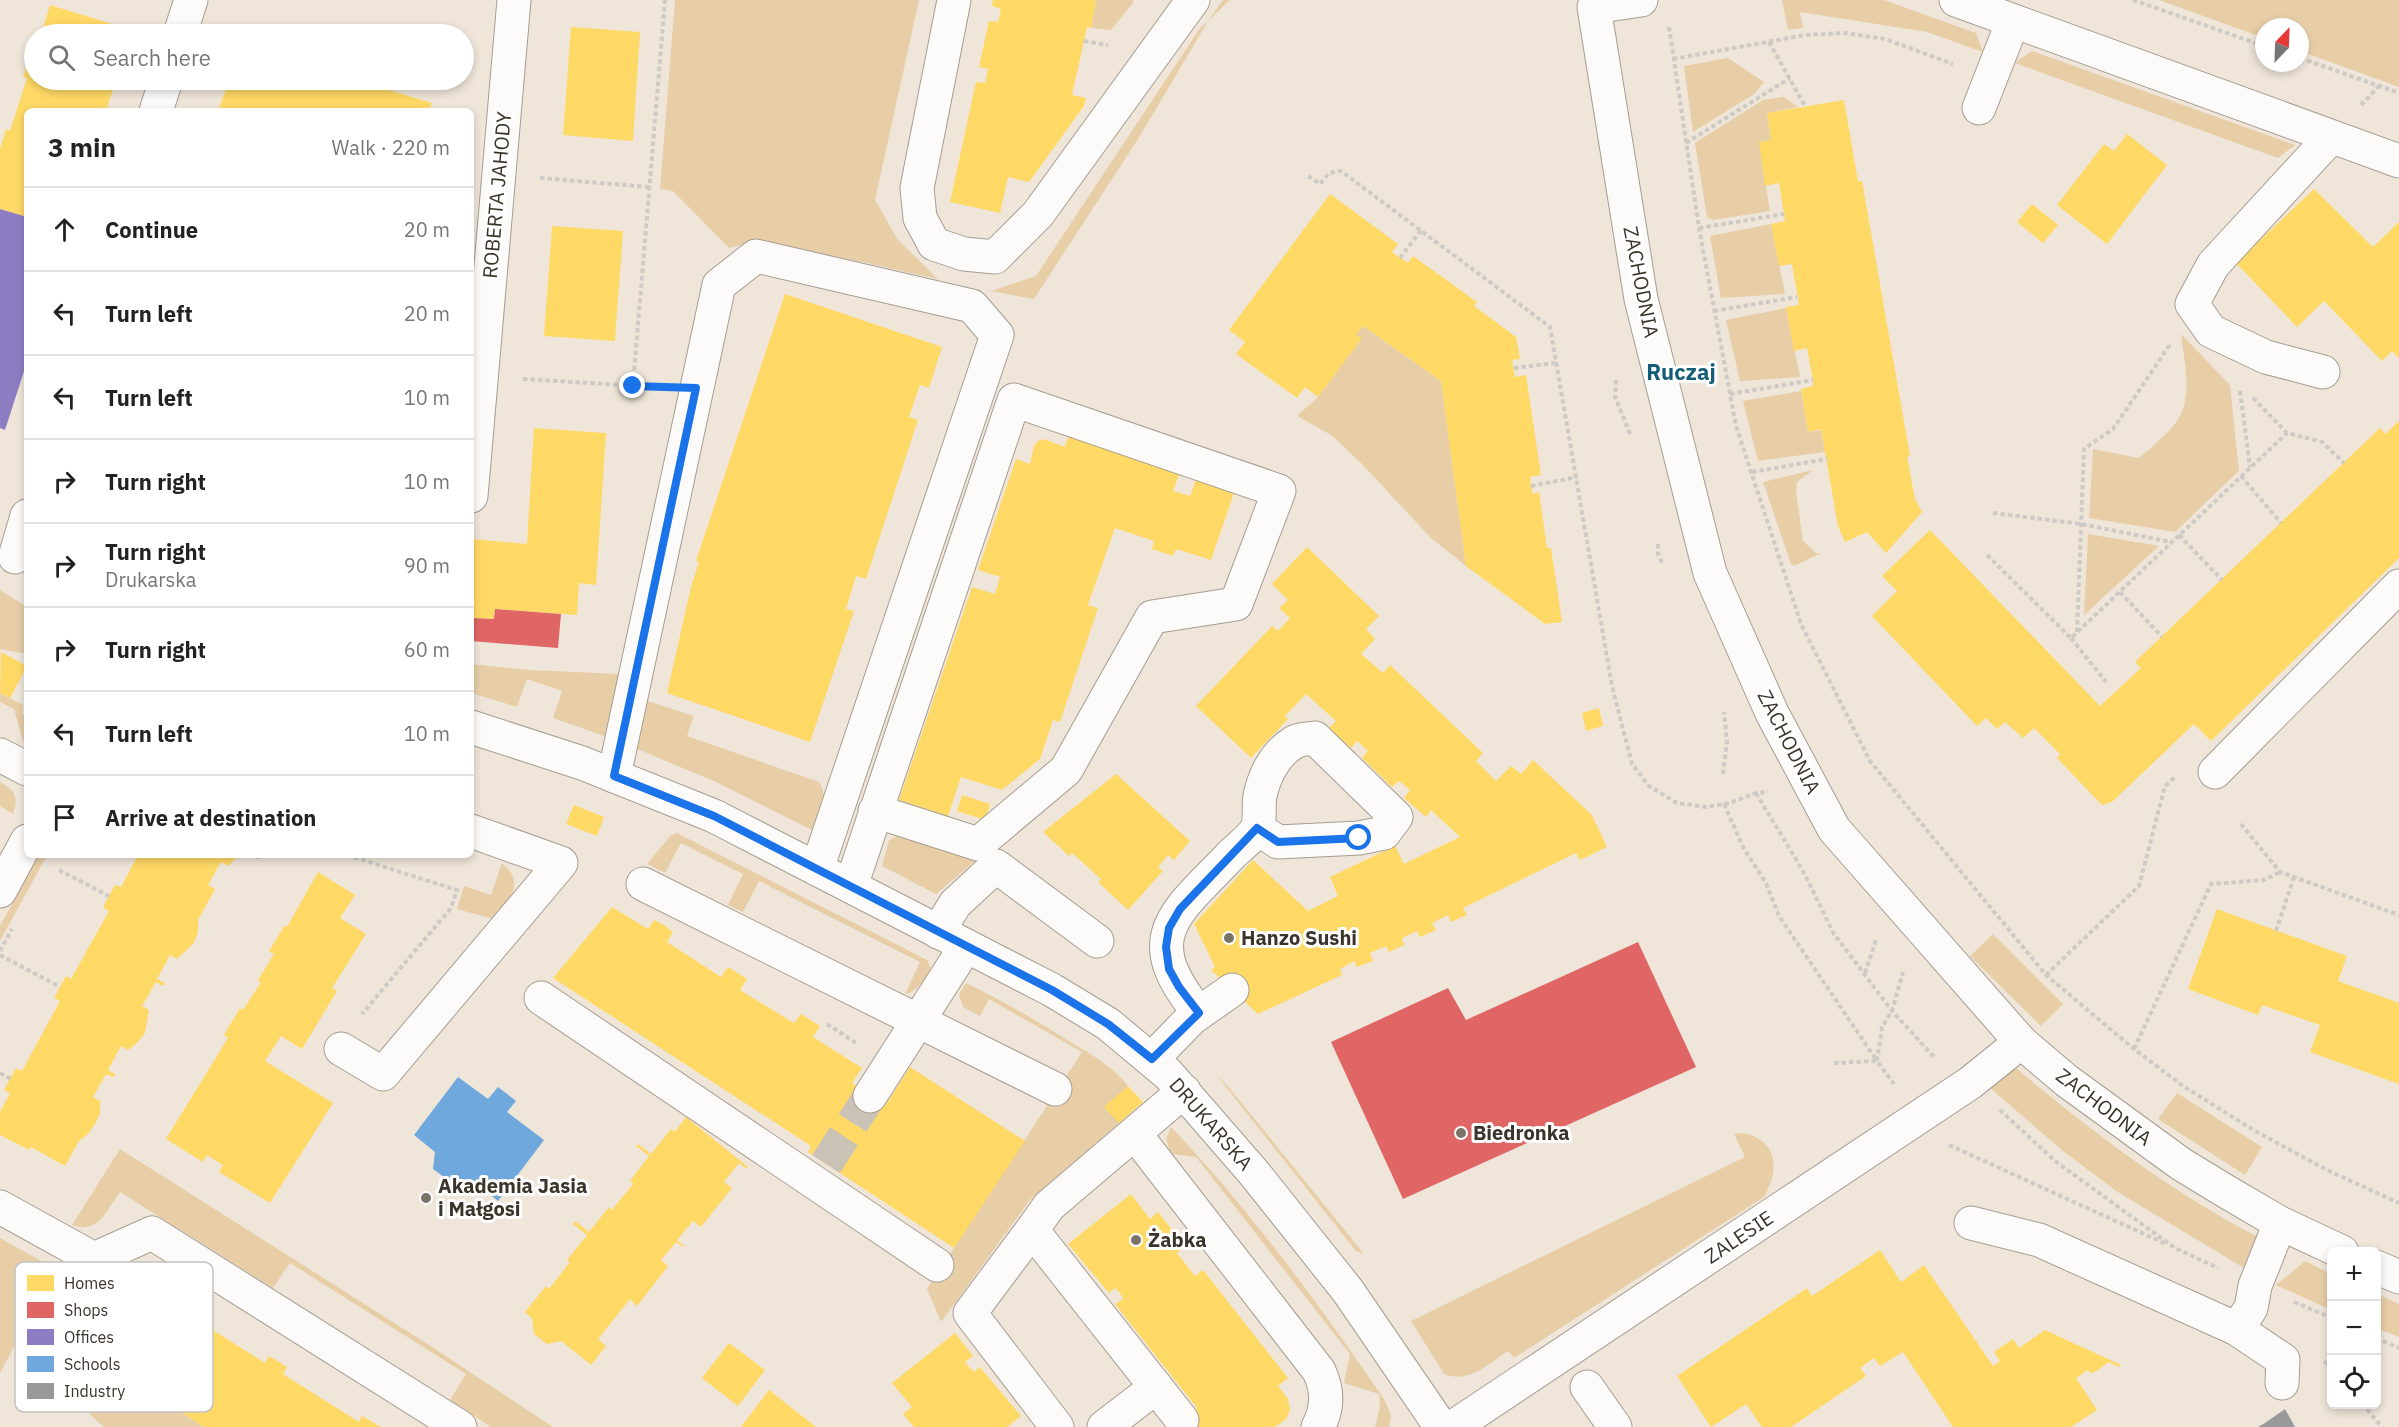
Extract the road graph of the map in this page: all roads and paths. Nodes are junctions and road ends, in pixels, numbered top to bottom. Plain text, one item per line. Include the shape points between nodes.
1 (191, 0) edge
2 (514, 0) edge
3 (666, 0) edge
4 (954, 0) edge
5 (1193, 0) edge
6 (1641, 0) edge
7 (1956, 0) edge
8 (2133, 0) edge
9 (2013, 21) junction
10 (183, 24) edge
11 (1668, 24) dead end
12 (1084, 41) dead end
13 (1769, 42) junction
14 (2255, 43) edge
15 (1108, 45) dead end
16 (1673, 59) junction
17 (2309, 61) edge
18 (1790, 78) junction
19 (1991, 78) junction
20 (163, 90) edge
21 (2399, 93) edge
22 (1805, 106) dead end
23 (157, 108) edge
24 (1979, 108) dead end
25 (2331, 137) junction
26 (1686, 143) junction
27 (2399, 160) edge
28 (499, 175) junction
29 (1308, 176) dead end
30 (650, 187) junction
31 (1784, 214) dead end
32 (1699, 228) junction
33 (1422, 229) junction
34 (1400, 258) dead end
35 (1797, 297) dead end
36 (1714, 311) junction
37 (2165, 340) dead end
38 (1555, 363) junction
39 (1514, 368) dead end
40 (2323, 372) dead end
41 (482, 377) junction
42 (1813, 380) dead end
43 (2239, 384) dead end
44 (633, 386) junction
45 (696, 388) junction
46 (1730, 394) junction
47 (1827, 459) dead end
48 (2344, 463) dead end
49 (474, 464) edge
50 (2250, 468) junction
51 (1752, 472) junction
52 (2241, 476) junction
53 (1577, 477) junction
54 (1531, 486) dead end
55 (1993, 513) dead end
56 (2281, 523) dead end
57 (2081, 524) junction
58 (24, 525) edge
59 (2179, 535) junction
60 (2172, 542) junction
61 (1987, 555) dead end
62 (14, 556) edge
63 (2222, 580) dead end
64 (2399, 586) edge
65 (2120, 591) junction
66 (2077, 632) junction
67 (2162, 637) dead end
68 (2071, 638) junction
69 (2106, 682) dead end
70 (474, 728) edge
71 (0, 755) edge
72 (24, 767) edge
73 (2215, 772) dead end
74 (2178, 774) dead end
75 (614, 776) junction
76 (1773, 792) dead end
77 (1756, 793) junction
78 (1724, 804) junction
79 (875, 811) junction
80 (2241, 824) dead end
81 (1257, 828) dead end
82 (474, 832) edge
83 (24, 847) edge
84 (356, 858) edge
85 (58, 869) dead end
86 (817, 869) junction
87 (2280, 872) junction
88 (2294, 877) junction
89 (643, 884) dead end
90 (851, 886) junction
91 (0, 891) edge
92 (109, 896) dead end
93 (2399, 915) edge
94 (2276, 931) dead end
95 (1878, 934) dead end
96 (952, 939) junction
97 (1097, 941) dead end
98 (0, 955) edge
99 (1902, 965) dead end
100 (1864, 973) junction
101 (2046, 975) junction
102 (60, 987) dead end
103 (1232, 990) dead end
104 (541, 998) dead end
105 (1892, 1011) junction
106 (1199, 1013) junction
107 (359, 1018) dead end
108 (918, 1021) junction
109 (2021, 1042) junction
110 (342, 1049) dead end
111 (2134, 1049) junction
112 (1152, 1059) junction
113 (1877, 1061) junction
114 (1834, 1063) dead end
115 (0, 1073) edge
116 (11, 1079) dead end
117 (1970, 1083) junction
118 (1895, 1087) dead end
119 (1055, 1089) dead end
120 (1184, 1091) junction
121 (870, 1096) tunnel mouth
122 (1906, 1126) junction
123 (1135, 1134) junction
124 (2399, 1203) edge
125 (0, 1207) edge
126 (2280, 1222) junction
127 (1971, 1223) dead end
128 (1032, 1230) junction
129 (2333, 1247) edge
130 (2175, 1248) junction
131 (198, 1262) edge
132 (937, 1265) dead end
133 (2381, 1269) edge
134 (213, 1271) edge
135 (2399, 1277) edge
136 (2255, 1286) junction
137 (2327, 1316) edge
138 (2237, 1329) junction
139 (2381, 1340) edge
140 (2399, 1348) edge
141 (2282, 1383) dead end
142 (1156, 1387) junction
143 (1587, 1387) dead end
144 (2366, 1409) edge
145 (1487, 1418) edge
146 (1182, 1420) dead end
147 (460, 1427) edge
148 (1057, 1427) edge
149 (1104, 1427) edge
150 (1318, 1427) edge
151 (1441, 1427) edge
152 (1453, 1427) edge
153 (1615, 1427) edge
154 (2382, 1427) edge

1 - 10 street
2 - 28 street, ROBERTA JAHODY
3 - 30 path
4 - 5 street via 917,188 920,218 934,244 964,254 995,257 1038,214
6 - 109 street, ZACHODNIA via 1594,7 1641,299 1710,573 1773,713 1834,829
7 - 9 street
8 - 14 path
9 - 19 street
9 - 25 street
11 - 16 path
12 - 15 path
13 - 16 path
13 - 18 path
13 - 19 path via 1805,35 1864,34
16 - 26 path
17 - 21 path
18 - 22 path
18 - 26 path
19 - 24 street
20 - 23 street
25 - 27 street
25 - 40 street via 2213,265 2192,304 2211,331 2266,357
26 - 32 path
28 - 30 path
28 - 41 street, ROBERTA JAHODY
29 - 33 path via 1320,184 1329,173 1341,171
30 - 44 path
31 - 32 path
32 - 36 path
33 - 34 path
33 - 38 path via 1550,327
35 - 36 path
36 - 46 path
37 - 57 path via 2169,345 2113,429 2084,449
38 - 39 path
38 - 53 path
41 - 44 path
41 - 49 street, ROBERTA JAHODY
42 - 46 path
43 - 50 path
44 - 45 path
45 - 75 street
45 - 86 street via 719,285 756,256 972,306 997,335
46 - 51 path
47 - 51 path
48 - 50 path via 2322,442 2287,433
50 - 52 path
51 - 101 path via 1801,624 1870,761
52 - 56 path
52 - 59 path
53 - 54 path
53 - 78 path via 1612,686 1632,764 1649,786 1677,802 1706,807
55 - 57 path
57 - 60 path
57 - 66 path
58 - 62 street
59 - 60 path
59 - 63 path
60 - 65 path
61 - 68 path
64 - 73 street
65 - 66 path
65 - 67 path
66 - 68 path
68 - 69 path
70 - 75 street, DRUKARSKA
71 - 72 street
74 - 101 path via 2165,786 2139,886
75 - 86 street, DRUKARSKA via 714,816
76 - 77 path
77 - 78 path
77 - 100 path via 1803,871 1834,934
78 - 113 path via 1779,916
79 - 79 street via 1014,400 1279,491 1236,604 1152,617 1066,770 978,844
79 - 90 street
80 - 87 path
81 - 106 street via 1180,909 1169,928 1169,969
82 - 110 street via 561,863 383,1074
83 - 91 street
84 - 107 path via 457,890 451,908
85 - 92 path
86 - 90 street, DRUKARSKA
87 - 88 path
87 - 111 path via 2264,880 2211,884
88 - 93 path
88 - 94 path
89 - 108 street
90 - 96 street, DRUKARSKA
95 - 100 path
96 - 97 street via 955,903 996,866
96 - 108 street
96 - 112 street, DRUKARSKA via 1084,1008
98 - 102 path
99 - 105 path
100 - 105 path
101 - 111 path
103 - 106 street
104 - 132 street via 820,1173
105 - 113 path via 1882,1027
105 - 117 path via 1951,1074
106 - 112 street
108 - 119 street
108 - 121 street
109 - 117 street, ZALESIE
109 - 126 street, ZACHODNIA via 2067,1081 2181,1164
111 - 124 path via 2183,1086 2255,1131
112 - 120 street, DRUKARSKA
113 - 114 path
113 - 118 path
115 - 116 path
117 - 122 street, ZALESIE
117 - 130 path via 2055,1161
120 - 123 street
120 - 151 street, DRUKARSKA via 1348,1291
122 - 130 path
122 - 145 street, ZALESIE
123 - 128 street via 1049,1206
123 - 150 street via 1319,1371 1327,1397
125 - 131 street via 94,1259 152,1233
126 - 129 street, ZACHODNIA
126 - 136 street
127 - 138 street via 2038,1240
128 - 142 street
128 - 148 street via 970,1313
130 - 136 path
133 - 135 street
134 - 147 street
136 - 137 path
136 - 138 street via 2251,1308
138 - 141 street via 2283,1360
139 - 140 path
142 - 146 street
142 - 149 street
143 - 153 street
144 - 154 path
145 - 152 street, ZALESIE

